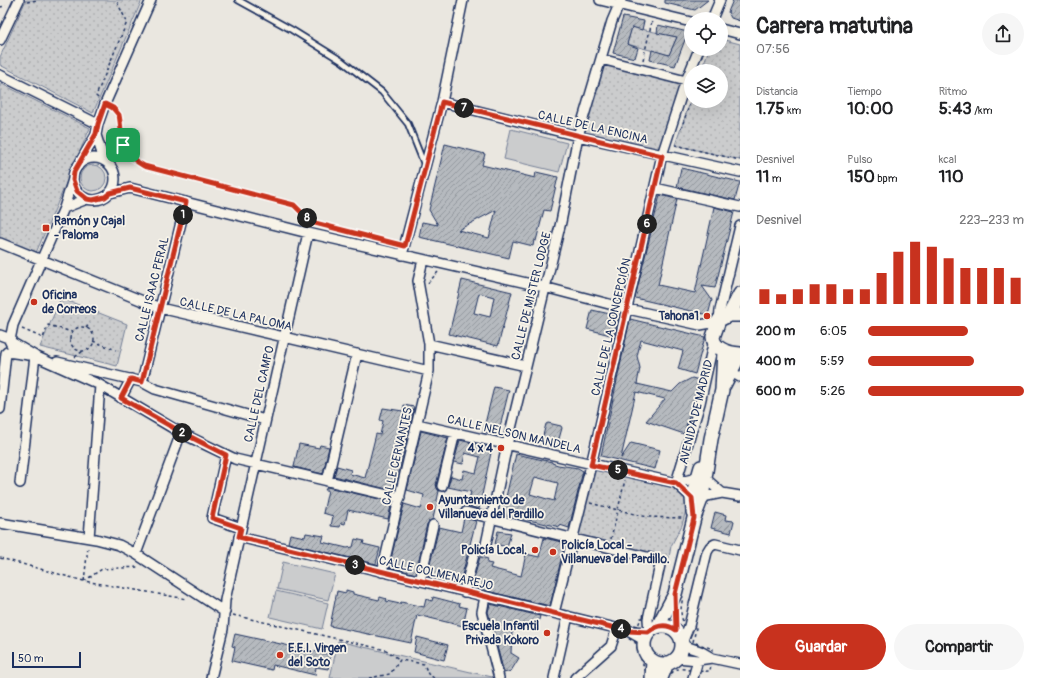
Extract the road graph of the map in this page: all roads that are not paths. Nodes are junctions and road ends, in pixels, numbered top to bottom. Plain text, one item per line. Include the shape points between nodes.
1 (19, 0) edge
2 (151, 0) edge
3 (238, 0) edge
4 (463, 0) edge
5 (600, 0) edge
6 (720, 0) edge
7 (620, 2) edge
8 (715, 12) edge
9 (684, 20) edge
10 (728, 31) edge
11 (740, 34) edge
12 (0, 40) edge
13 (601, 59) junction
14 (0, 75) edge
15 (684, 80) edge
16 (684, 87) edge
17 (442, 102) junction
18 (98, 124) junction
19 (96, 134) junction
20 (578, 136) junction
21 (662, 156) junction
22 (104, 160) junction
23 (425, 165) junction
24 (78, 166) junction
25 (740, 172) edge
26 (115, 174) junction
27 (73, 180) junction
28 (130, 188) junction
29 (655, 188) junction
30 (110, 193) junction
31 (87, 199) junction
32 (186, 202) junction
33 (740, 207) edge
34 (64, 208) junction
35 (740, 226) edge
36 (308, 233) junction
37 (0, 243) edge
38 (402, 255) junction
39 (423, 260) junction
40 (41, 261) junction
41 (544, 287) junction
42 (740, 294) edge
43 (160, 308) junction
44 (628, 308) junction
45 (726, 318) edge
46 (700, 325) junction
47 (284, 337) junction
48 (6, 338) edge
49 (714, 338) junction
50 (429, 344) junction
51 (724, 351) junction
52 (4, 353) edge
53 (358, 354) junction
54 (740, 354) edge
55 (35, 356) junction
56 (526, 366) junction
57 (429, 371) junction
58 (735, 375) edge
59 (131, 379) junction
60 (142, 382) junction
61 (100, 385) junction
62 (722, 390) junction
63 (121, 398) junction
64 (0, 409) edge
65 (265, 420) junction
66 (417, 424) junction
67 (181, 432) junction
68 (455, 433) junction
69 (507, 445) junction
70 (226, 455) junction
71 (256, 464) junction
72 (591, 465) junction
73 (701, 479) junction
74 (327, 481) junction
75 (20, 483) dead end
76 (676, 483) junction
77 (442, 486) dead end
78 (722, 493) junction
79 (739, 493) edge
80 (400, 498) junction
81 (697, 498) junction
82 (466, 512) dead end
83 (492, 518) junction
84 (0, 522) edge
85 (433, 525) dead end
86 (241, 528) junction
87 (239, 537) junction
88 (573, 538) junction
89 (93, 539) junction
90 (740, 550) edge
91 (136, 554) junction
92 (382, 572) junction
93 (420, 581) junction
94 (464, 592) junction
95 (675, 594) junction
96 (485, 596) junction
97 (225, 612) junction
98 (554, 613) junction
99 (568, 616) junction
100 (616, 628) junction
101 (676, 630) junction
102 (650, 633) junction
103 (682, 644) junction
104 (712, 658) junction
105 (698, 660) junction
106 (653, 661) junction
107 (672, 661) junction
108 (740, 662) edge
109 (214, 677) edge
110 (499, 678) edge
111 (554, 678) edge
112 (575, 678) edge
113 (652, 678) edge
114 (661, 678) edge
115 (693, 678) edge

1 - 12 street
2 - 18 street
3 - 23 lane via 342,61 382,92 408,124
4 - 17 street
5 - 7 street
6 - 8 street
7 - 9 street
7 - 13 street, CALLE DE MISTER LODGE
10 - 11 street
13 - 15 street
13 - 20 street, CALLE DE MISTER LODGE
14 - 18 street
16 - 21 street, CALLE DE LA CONCEPCIÓN
17 - 20 street, CALLE DE LA ENCINA
17 - 23 street
18 - 19 street
19 - 22 street
19 - 24 street
20 - 21 street, CALLE DE LA ENCINA
20 - 41 street, CALLE DE MISTER LODGE via 561,222
21 - 25 street, CALLE DE LA ENCINA
21 - 29 street, CALLE DE LA CONCEPCIÓN
22 - 24 street via 90,159
22 - 26 street
23 - 38 street
24 - 27 street
26 - 28 street
26 - 30 street via 115,184
27 - 31 street via 77,191
27 - 34 street
28 - 30 street
28 - 32 street
29 - 33 street
29 - 44 street, CALLE DE LA CONCEPCIÓN
30 - 31 street via 99,200
31 - 34 street
32 - 36 street
32 - 43 street, CALLE ISAAC PERAL
34 - 40 street
35 - 45 street via 720,310
36 - 38 street
36 - 47 street, CALLE DEL CAMPO
37 - 40 street, CALLE DE LA PALOMA
38 - 39 street
39 - 41 street
39 - 50 street, CALLE CERVANTES via 418,281
40 - 43 street, CALLE DE LA PALOMA
40 - 48 street
41 - 44 street
41 - 56 street, CALLE DE MISTER LODGE
42 - 45 main road
43 - 47 street, CALLE DE LA PALOMA
43 - 60 street, CALLE ISAAC PERAL
44 - 46 street
44 - 72 street, CALLE DE LA CONCEPCIÓN
45 - 46 street
45 - 49 main road
46 - 49 street
47 - 53 street, CALLE DE LA PALOMA
47 - 65 street, CALLE DEL CAMPO
48 - 52 street via 10,348
48 - 55 street
49 - 51 main road
49 - 76 street, AVENIDA DE MADRID via 700,403
50 - 56 street
50 - 57 street, CALLE CERVANTES
51 - 54 main road
51 - 62 main road, AVENIDA DE MADRID
52 - 55 street
52 - 64 street
53 - 57 street, CALLE DE LA PALOMA
53 - 74 street
54 - 58 main road, AVENIDA DE MADRID
55 - 59 street
55 - 61 street
55 - 75 street
56 - 69 street, CALLE DE MISTER LODGE
57 - 66 street, CALLE CERVANTES
58 - 62 main road, AVENIDA DE MADRID
59 - 60 street
59 - 63 street
60 - 65 street via 155,389
61 - 63 street
61 - 89 street
62 - 73 main road, AVENIDA DE MADRID
63 - 67 street
65 - 71 street, CALLE DEL CAMPO
66 - 68 street, CALLE NELSON MANDELA
66 - 80 street, CALLE CERVANTES
67 - 70 street
67 - 91 street
68 - 69 street, CALLE NELSON MANDELA
68 - 77 street
69 - 72 street, CALLE NELSON MANDELA
69 - 83 street, CALLE DE MISTER LODGE
70 - 71 street
70 - 86 street via 212,518
71 - 74 street
71 - 86 street, CALLE DEL CAMPO
72 - 76 street, CALLE NELSON MANDELA
72 - 88 street, CALLE DE LA CONCEPCIÓN
73 - 76 street
73 - 78 street
73 - 81 main road, AVENIDA DE MADRID
74 - 80 street
76 - 81 street
78 - 79 street
78 - 81 street
80 - 92 street, CALLE CERVANTES
81 - 95 main road, AVENIDA DE MADRID
82 - 83 street
83 - 88 street
83 - 94 street, CALLE DE MISTER LODGE via 485,549 475,551
84 - 89 street
85 - 93 street
86 - 87 street, CALLE DEL CAMPO
87 - 92 street, CALLE COLMENAREJO
87 - 97 street, CALLE DEL CAMPO via 225,600
88 - 98 street, CALLE DE LA CONCEPCIÓN
88 - 102 street via 659,562 660,569 648,619
89 - 91 street via 119,545
90 - 103 street via 715,544 710,546
91 - 97 street
92 - 93 street, CALLE COLMENAREJO
93 - 94 street, CALLE COLMENAREJO
94 - 96 street, CALLE COLMENAREJO
95 - 101 main road, AVENIDA DE MADRID
95 - 102 main road, AVENIDA DE MADRID
96 - 98 street, CALLE COLMENAREJO
96 - 110 street via 482,612
97 - 109 street, CALLE DEL CAMPO
98 - 99 street, CALLE COLMENAREJO
99 - 100 street, CALLE COLMENAREJO
99 - 111 street
100 - 102 street, CALLE COLMENAREJO
100 - 112 street via 611,646
101 - 102 main road via 668,626
101 - 103 main road
102 - 106 main road via 645,652
103 - 104 street
103 - 107 main road
104 - 105 street
104 - 108 street
105 - 107 street
105 - 115 street
106 - 107 main road
106 - 113 main road
107 - 114 main road

